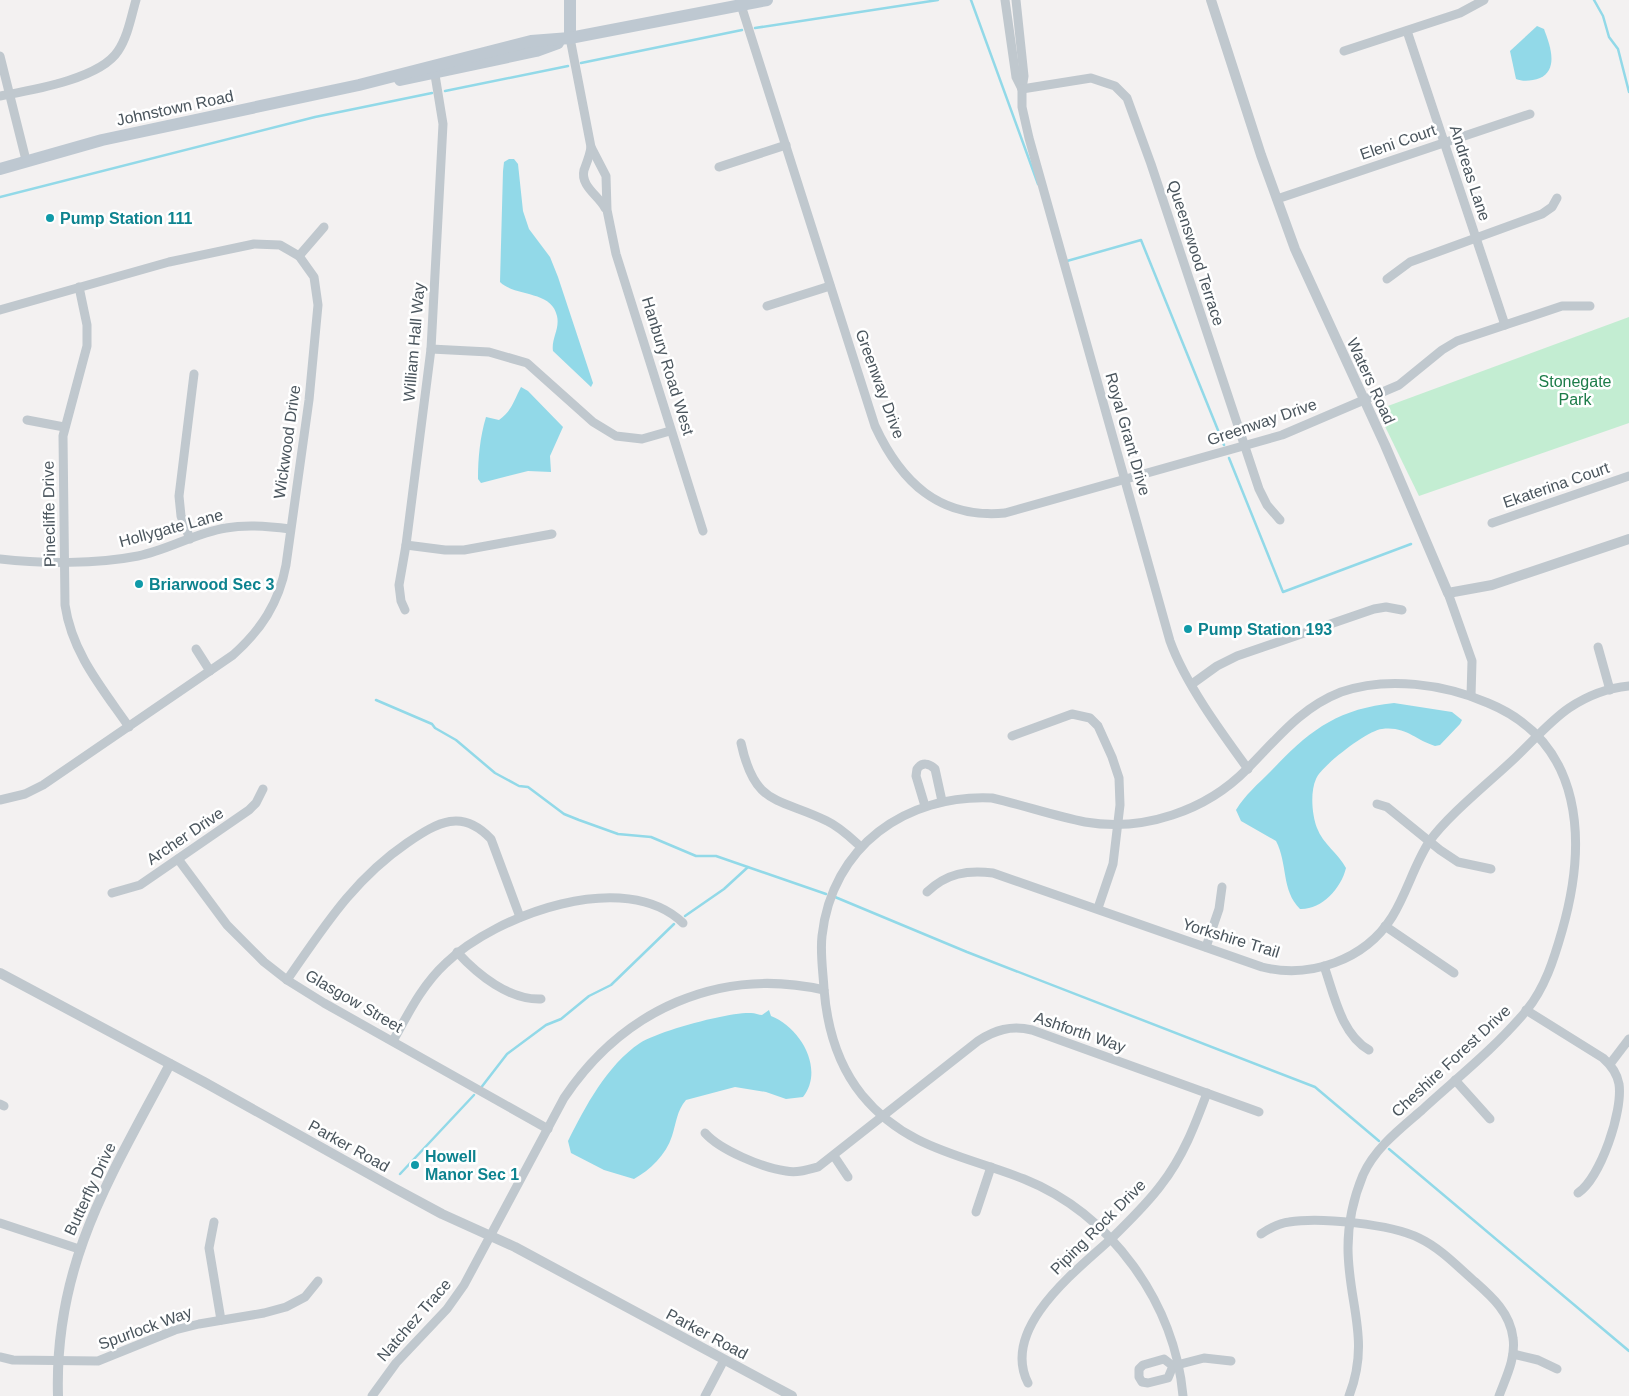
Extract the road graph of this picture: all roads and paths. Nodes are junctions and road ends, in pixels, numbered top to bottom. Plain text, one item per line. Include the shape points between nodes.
1 (136, 0) edge
2 (570, 0) edge
3 (767, 0) edge
4 (1005, 0) edge
5 (1016, 0) edge
6 (1211, 0) edge
7 (1484, 0) edge
8 (741, 5) junction
9 (1407, 31) junction
10 (570, 38) junction
11 (1344, 52) dead end
12 (0, 56) edge
13 (435, 75) junction
14 (359, 85) junction
15 (1022, 89) junction
16 (5, 95) edge
17 (1530, 114) dead end
18 (1444, 142) junction
19 (786, 145) junction
20 (591, 147) junction
21 (26, 160) junction
22 (719, 167) dead end
23 (0, 169) edge
24 (1557, 198) dead end
25 (1276, 200) junction
26 (606, 210) junction
27 (324, 227) dead end
28 (1476, 238) junction
29 (299, 256) junction
30 (1387, 279) dead end
31 (830, 286) junction
32 (79, 287) junction
33 (768, 306) dead end
34 (1590, 306) dead end
35 (0, 310) edge
36 (1505, 325) junction
37 (431, 349) junction
38 (194, 374) dead end
39 (1364, 401) junction
40 (27, 420) dead end
41 (64, 426) junction
42 (670, 431) junction
43 (1245, 447) junction
44 (1629, 476) edge
45 (1126, 480) junction
46 (1280, 520) dead end
47 (1492, 523) dead end
48 (290, 529) junction
49 (703, 530) dead end
50 (552, 534) dead end
51 (190, 539) junction
52 (1629, 539) edge
53 (406, 545) junction
54 (0, 559) edge
55 (64, 561) junction
56 (1448, 593) junction
57 (405, 610) dead end
58 (1402, 610) dead end
59 (1598, 648) dead end
60 (196, 650) dead end
61 (210, 671) junction
62 (1192, 684) junction
63 (1629, 686) edge
64 (1610, 690) junction
65 (1471, 696) junction
66 (129, 727) junction
67 (1012, 736) dead end
68 (1538, 737) junction
69 (741, 743) dead end
70 (1248, 768) junction
71 (263, 789) dead end
72 (0, 800) edge
73 (942, 801) junction
74 (1377, 804) dead end
75 (925, 806) junction
76 (1117, 824) junction
77 (1430, 841) junction
78 (861, 847) junction
79 (178, 859) junction
80 (1491, 869) dead end
81 (1222, 887) dead end
82 (927, 892) dead end
83 (112, 893) dead end
84 (1098, 908) junction
85 (520, 917) junction
86 (683, 924) dead end
87 (1385, 926) junction
88 (1206, 947) junction
89 (457, 952) junction
90 (1324, 966) junction
91 (0, 973) edge
92 (1454, 973) dead end
93 (287, 980) junction
94 (824, 990) junction
95 (541, 999) dead end
96 (1526, 1010) junction
97 (1629, 1039) edge
98 (393, 1041) junction
99 (1369, 1050) dead end
100 (170, 1064) junction
101 (1610, 1064) junction
102 (1455, 1080) junction
103 (1207, 1093) junction
104 (1259, 1112) dead end
105 (883, 1117) junction
106 (1490, 1119) dead end
107 (548, 1129) junction
108 (705, 1133) dead end
109 (834, 1156) junction
110 (991, 1168) junction
111 (848, 1177) dead end
112 (1578, 1193) dead end
113 (976, 1212) dead end
114 (214, 1222) dead end
115 (0, 1223) edge
116 (1350, 1223) junction
117 (1261, 1234) dead end
118 (491, 1236) junction
119 (1111, 1238) junction
120 (79, 1249) junction
121 (318, 1281) dead end
122 (221, 1320) junction
123 (1513, 1354) junction
124 (0, 1357) edge
125 (724, 1360) junction
126 (1231, 1361) dead end
127 (58, 1362) junction
128 (1176, 1365) junction
129 (1557, 1369) dead end
130 (1028, 1383) dead end
131 (58, 1396) edge
132 (372, 1396) edge
133 (705, 1396) edge
134 (792, 1396) edge
135 (1184, 1396) edge
136 (1349, 1396) edge
137 (1499, 1396) edge

1 - 16 street via 124,41 105,64 89,74
2 - 10 main road, Hanbury Road West
3 - 8 main road, Johnstown Road
4 - 15 street, Royal Grant Drive via 1016,77
5 - 15 street, Royal Grant Drive via 1024,76
6 - 25 street, Waters Road
7 - 9 street via 1460,13
8 - 10 main road, Johnstown Road
8 - 19 street, Greenway Drive
9 - 11 street
9 - 18 street, Andreas Lane
10 - 13 main road, Johnstown Road via 536,51
10 - 14 main road, Johnstown Road via 531,41
10 - 20 street, Hanbury Road West
12 - 16 street
13 - 14 main road, Johnstown Road
13 - 37 street, William Hall Way via 442,125
14 - 21 main road, Johnstown Road via 102,140
15 - 43 street, Queenswood Terrace via 1091,78 1115,86 1127,98
15 - 45 street, Royal Grant Drive via 1022,107 1029,138
16 - 21 street
17 - 18 street, Eleni Court
18 - 25 street, Eleni Court
18 - 28 street, Andreas Lane
19 - 22 street
19 - 31 street, Greenway Drive
20 - 26 street, Hanbury Road West via 606,176
20 - 26 street, Hanbury Road West via 583,172 584,181
21 - 23 main road, Johnstown Road
24 - 28 street via 1552,207 1542,214
25 - 39 street, Waters Road
26 - 42 street, Hanbury Road West
27 - 29 street
28 - 30 street via 1410,262
28 - 36 street, Andreas Lane
29 - 32 street, Wickwood Drive via 280,245 259,243 169,262
29 - 48 street, Wickwood Drive via 314,277 318,305 309,400
31 - 33 street
31 - 45 street, Greenway Drive via 882,441 904,474 929,496 954,508 996,514
32 - 35 street, Wickwood Drive
32 - 41 street, Pinecliffe Drive via 87,325 87,346
34 - 36 street, Greenway Drive via 1562,306
36 - 39 street, Greenway Drive via 1450,345 1399,385
37 - 42 street via 489,352 527,363 593,422 616,436 642,439
37 - 53 street, William Hall Way
38 - 51 street via 179,496 181,516
39 - 43 street, Greenway Drive
39 - 56 street, Waters Road
40 - 41 street
41 - 55 street, Pinecliffe Drive
42 - 49 street, Hanbury Road West
43 - 45 street, Greenway Drive
43 - 46 street, Queenswood Terrace via 1267,505
44 - 47 street, Ekaterina Court
45 - 62 street, Royal Grant Drive via 1170,641
48 - 51 street, Hollygate Lane via 234,527
48 - 61 street, Wickwood Drive via 283,578 267,618 250,640
50 - 53 street via 464,550
51 - 55 street, Hollygate Lane via 138,556
52 - 56 street via 1492,585
53 - 57 street, William Hall Way via 399,585
54 - 55 street, Hollygate Lane
55 - 66 street, Pinecliffe Drive via 65,605 73,640
56 - 65 street via 1472,661
58 - 62 street via 1374,609 1237,656
59 - 64 street
60 - 61 street
61 - 66 street, Wickwood Drive
62 - 70 street, Royal Grant Drive
63 - 64 street, Yorkshire Trail
64 - 68 street, Yorkshire Trail via 1582,700
65 - 68 street, Cheshire Forest Drive via 1505,711
65 - 70 street, Cheshire Forest Drive via 1404,684 1374,684 1344,691 1304,711
66 - 72 street, Wickwood Drive via 43,785 26,794
67 - 76 street via 1072,714 1086,716 1095,722 1119,778
68 - 77 street, Yorkshire Trail
68 - 96 street, Cheshire Forest Drive via 1554,759 1568,788 1576,823 1576,852 1567,912 1556,951 1542,985
69 - 78 street via 746,766 755,783 767,795 834,824
70 - 76 street, Cheshire Forest Drive via 1225,788 1193,807 1157,819
71 - 79 street, Archer Drive via 249,810
73 - 75 street, Cheshire Forest Drive
73 - 75 street via 934,769 928,764 921,765 916,776
73 - 76 street, Cheshire Forest Drive via 992,798 1085,822
74 - 77 street via 1387,807
75 - 78 street, Cheshire Forest Drive via 893,821
76 - 84 street via 1113,864
77 - 80 street via 1458,862
77 - 87 street, Yorkshire Trail
78 - 94 street, Cheshire Forest Drive via 838,883 826,914 821,953
79 - 83 street, Archer Drive via 140,885
79 - 93 street, Glasgow Street via 227,925
81 - 88 street via 1219,909
82 - 84 street, Yorkshire Trail via 947,877 976,871 1005,876
84 - 88 street, Yorkshire Trail
85 - 86 street via 574,902 622,899 650,903
85 - 89 street via 483,934
85 - 93 street via 491,839 469,823 441,822 401,847 357,885 334,911
87 - 90 street, Yorkshire Trail via 1361,948
87 - 92 street
88 - 90 street, Yorkshire Trail via 1272,969 1304,970
89 - 95 street via 488,980 518,996
89 - 98 street via 426,985
90 - 99 street via 1344,1022 1356,1041
91 - 100 street, Parker Road
93 - 98 street, Glasgow Street
94 - 105 street, Cheshire Forest Drive via 829,1026 840,1061 856,1087
94 - 107 street, Natchez Trace via 780,983 744,984 701,993 667,1006 638,1022 603,1050 574,1083
96 - 101 street
96 - 102 street, Cheshire Forest Drive
97 - 101 street
98 - 107 street, Glasgow Street
100 - 118 street, Parker Road via 394,1188
100 - 120 street, Butterfly Drive via 102,1193
101 - 112 street via 1618,1082 1620,1103 1595,1173
102 - 106 street
102 - 116 street, Cheshire Forest Drive via 1390,1138 1373,1158 1354,1198
103 - 104 street, Ashforth Way
103 - 105 street, Ashforth Way via 1032,1030 1015,1027 997,1030 978,1042
103 - 119 street, Piping Rock Drive via 1178,1161 1144,1207
105 - 109 street, Ashforth Way
105 - 110 street, Cheshire Forest Drive via 922,1143
107 - 118 street, Natchez Trace
108 - 109 street, Ashforth Way via 729,1151 787,1171 818,1167
109 - 111 street
110 - 113 street
110 - 119 street, Cheshire Forest Drive via 1060,1197
114 - 122 street via 209,1248
115 - 120 street
116 - 117 street via 1292,1221
116 - 123 street via 1401,1231 1421,1238 1438,1250 1501,1308 1511,1328
116 - 136 street, Cheshire Forest Drive via 1348,1251 1360,1350
118 - 125 street, Parker Road
118 - 132 street, Natchez Trace via 447,1310 396,1363
119 - 128 street, Cheshire Forest Drive via 1156,1304
119 - 130 street, Piping Rock Drive via 1059,1287 1034,1322 1021,1354
120 - 127 street, Butterfly Drive via 65,1302
121 - 122 street, Spurlock Way via 305,1297 286,1306
122 - 127 street, Spurlock Way via 175,1330 104,1360
123 - 129 street
123 - 137 street
124 - 127 street, Spurlock Way
125 - 133 street
125 - 134 street, Parker Road
126 - 128 street via 1204,1358
127 - 131 street, Butterfly Drive
128 - 135 street, Cheshire Forest Drive

